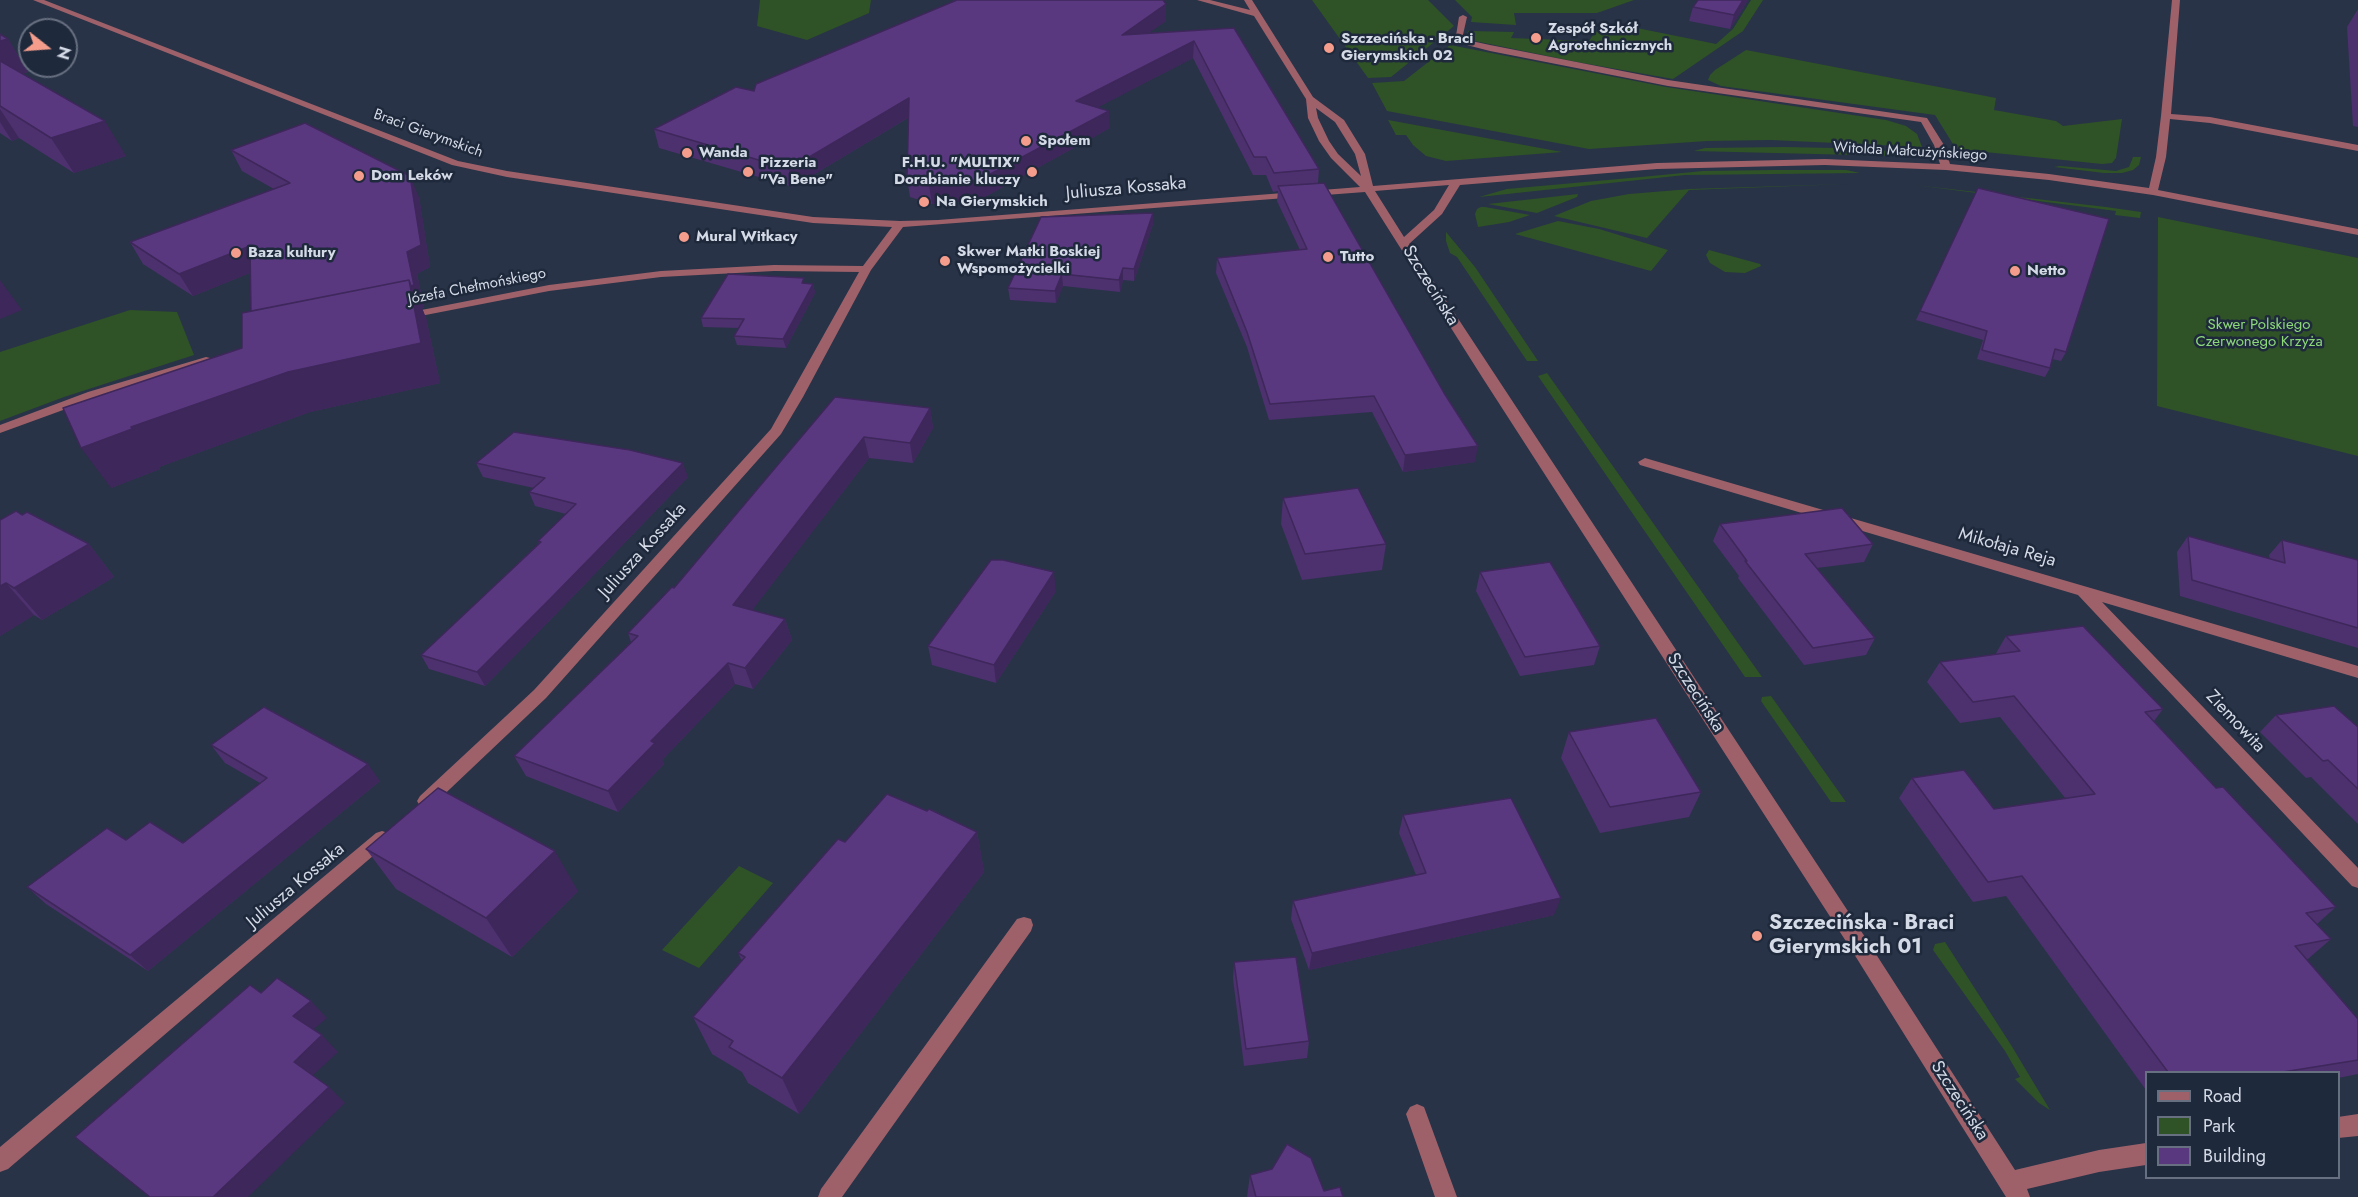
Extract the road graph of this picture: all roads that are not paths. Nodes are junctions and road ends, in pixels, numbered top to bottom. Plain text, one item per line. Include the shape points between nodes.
1 (38, 0) edge
2 (1201, 0) edge
3 (1248, 0) edge
4 (2176, 0) edge
5 (1257, 14) junction
6 (1463, 17) dead end
7 (1310, 99) junction
8 (2166, 116) junction
9 (2358, 148) edge
10 (1946, 167) junction
11 (1456, 183) junction
12 (1369, 190) junction
13 (2153, 192) junction
14 (900, 224) junction
15 (2358, 232) edge
16 (1403, 243) junction
17 (866, 269) junction
18 (393, 318) edge
19 (217, 358) edge
20 (0, 429) edge
21 (1645, 462) dead end
22 (2083, 590) junction
23 (2358, 672) edge
24 (416, 809) edge
25 (398, 825) edge
26 (2358, 880) edge
27 (1024, 926) dead end
28 (1417, 1114) dead end
29 (2358, 1125) edge
30 (2340, 1128) edge
31 (2145, 1154) edge
32 (0, 1161) edge
33 (2015, 1189) edge
34 (829, 1197) edge
35 (1446, 1197) edge

1 - 14 street, Braci Gierymskich via 467,166 813,220
2 - 5 street
3 - 5 street, Szczecińska
4 - 8 street
5 - 7 street, Szczecińska
6 - 10 street via 1458,40 1512,53 1668,83 1924,120
7 - 12 street, Szczecińska via 1313,118 1324,141
7 - 12 street, Szczecińska via 1339,120 1360,154
8 - 9 street via 2210,120
8 - 13 street
10 - 11 street, Witolda Małcużyńskiego via 1748,162
10 - 13 street, Witolda Małcużyńskiego
11 - 12 street, Witolda Małcużyńskiego
11 - 16 street via 1438,212
12 - 14 street, Juliusza Kossaka
12 - 16 street, Szczecińska
13 - 15 street, Witolda Małcużyńskiego
14 - 17 street, Juliusza Kossaka
16 - 33 street, Szczecińska
17 - 18 street, Józefa Chełmońskiego via 774,268 661,274 549,288
17 - 24 street, Juliusza Kossaka via 776,431 540,694
19 - 20 street via 92,395
21 - 22 street, Mikołaja Reja
22 - 23 street, Mikołaja Reja
22 - 26 street, Ziemowita
25 - 32 street, Juliusza Kossaka
27 - 34 street
28 - 35 street
29 - 30 street
31 - 33 street via 2099,1161

